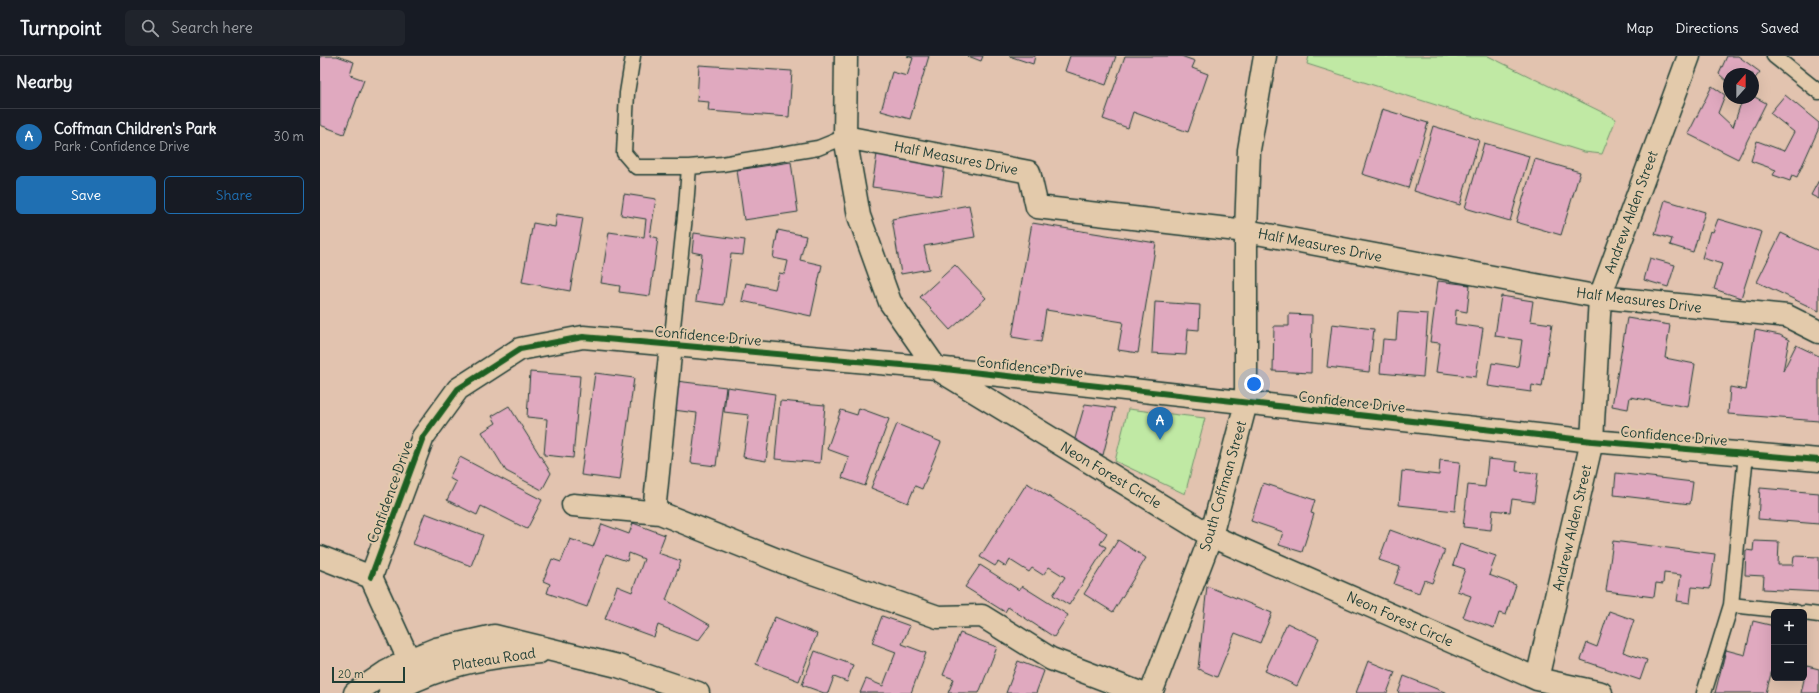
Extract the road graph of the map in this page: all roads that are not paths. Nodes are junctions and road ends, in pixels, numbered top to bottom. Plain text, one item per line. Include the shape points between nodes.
1 (633, 56) edge
2 (846, 56) edge
3 (1265, 56) edge
4 (1689, 56) edge
5 (1774, 56) edge
6 (1819, 92) edge
7 (845, 137) junction
8 (689, 167) junction
9 (1246, 231) junction
10 (1600, 297) junction
11 (1819, 332) edge
12 (671, 345) junction
13 (936, 368) junction
14 (1246, 402) junction
15 (1592, 441) junction
16 (1746, 454) junction
17 (1819, 460) edge
18 (573, 505) dead end
19 (654, 512) junction
20 (1211, 536) junction
21 (320, 557) edge
22 (371, 576) junction
23 (1731, 605) junction
24 (1771, 609) edge
25 (1807, 613) edge
26 (1819, 614) edge
27 (413, 669) junction
28 (1537, 679) junction
29 (355, 693) edge
30 (390, 693) edge
31 (698, 693) edge
32 (1140, 693) edge
33 (1152, 693) edge
34 (1601, 693) edge
35 (1704, 693) edge

1 - 8 lane via 627,93 624,153 636,167
2 - 7 street, Neon Forest Circle
3 - 9 street, South Coffman Street via 1249,150
4 - 10 street, Andrew Alden Street
5 - 6 lane
7 - 8 lane via 818,148
7 - 9 street, Half Measures Drive via 1029,172 1037,207
7 - 13 street, Neon Forest Circle via 859,216 890,302
8 - 12 lane
9 - 10 street, Half Measures Drive
9 - 14 street, South Coffman Street
10 - 11 street, Half Measures Drive via 1787,316
10 - 15 street, Andrew Alden Street
12 - 13 street, Confidence Drive
12 - 19 street
12 - 22 street, Confidence Drive via 582,337 520,349 458,389 423,437
13 - 14 street, Confidence Drive
13 - 20 street, Neon Forest Circle
14 - 15 street, Confidence Drive
14 - 20 street, South Coffman Street
15 - 16 street, Confidence Drive
15 - 28 street, Andrew Alden Street
16 - 17 street, Confidence Drive
16 - 23 lane
18 - 19 street
19 - 32 street via 790,565 938,617 982,616 1051,659
20 - 28 street, Neon Forest Circle
20 - 33 street, South Coffman Street
21 - 22 street
22 - 27 street
23 - 24 lane
23 - 35 lane
25 - 26 lane
27 - 29 street, Plateau Road via 386,672
27 - 30 street, Plateau Road
27 - 31 street, Plateau Road via 446,667 470,661 557,650 618,666
28 - 34 street, Neon Forest Circle

